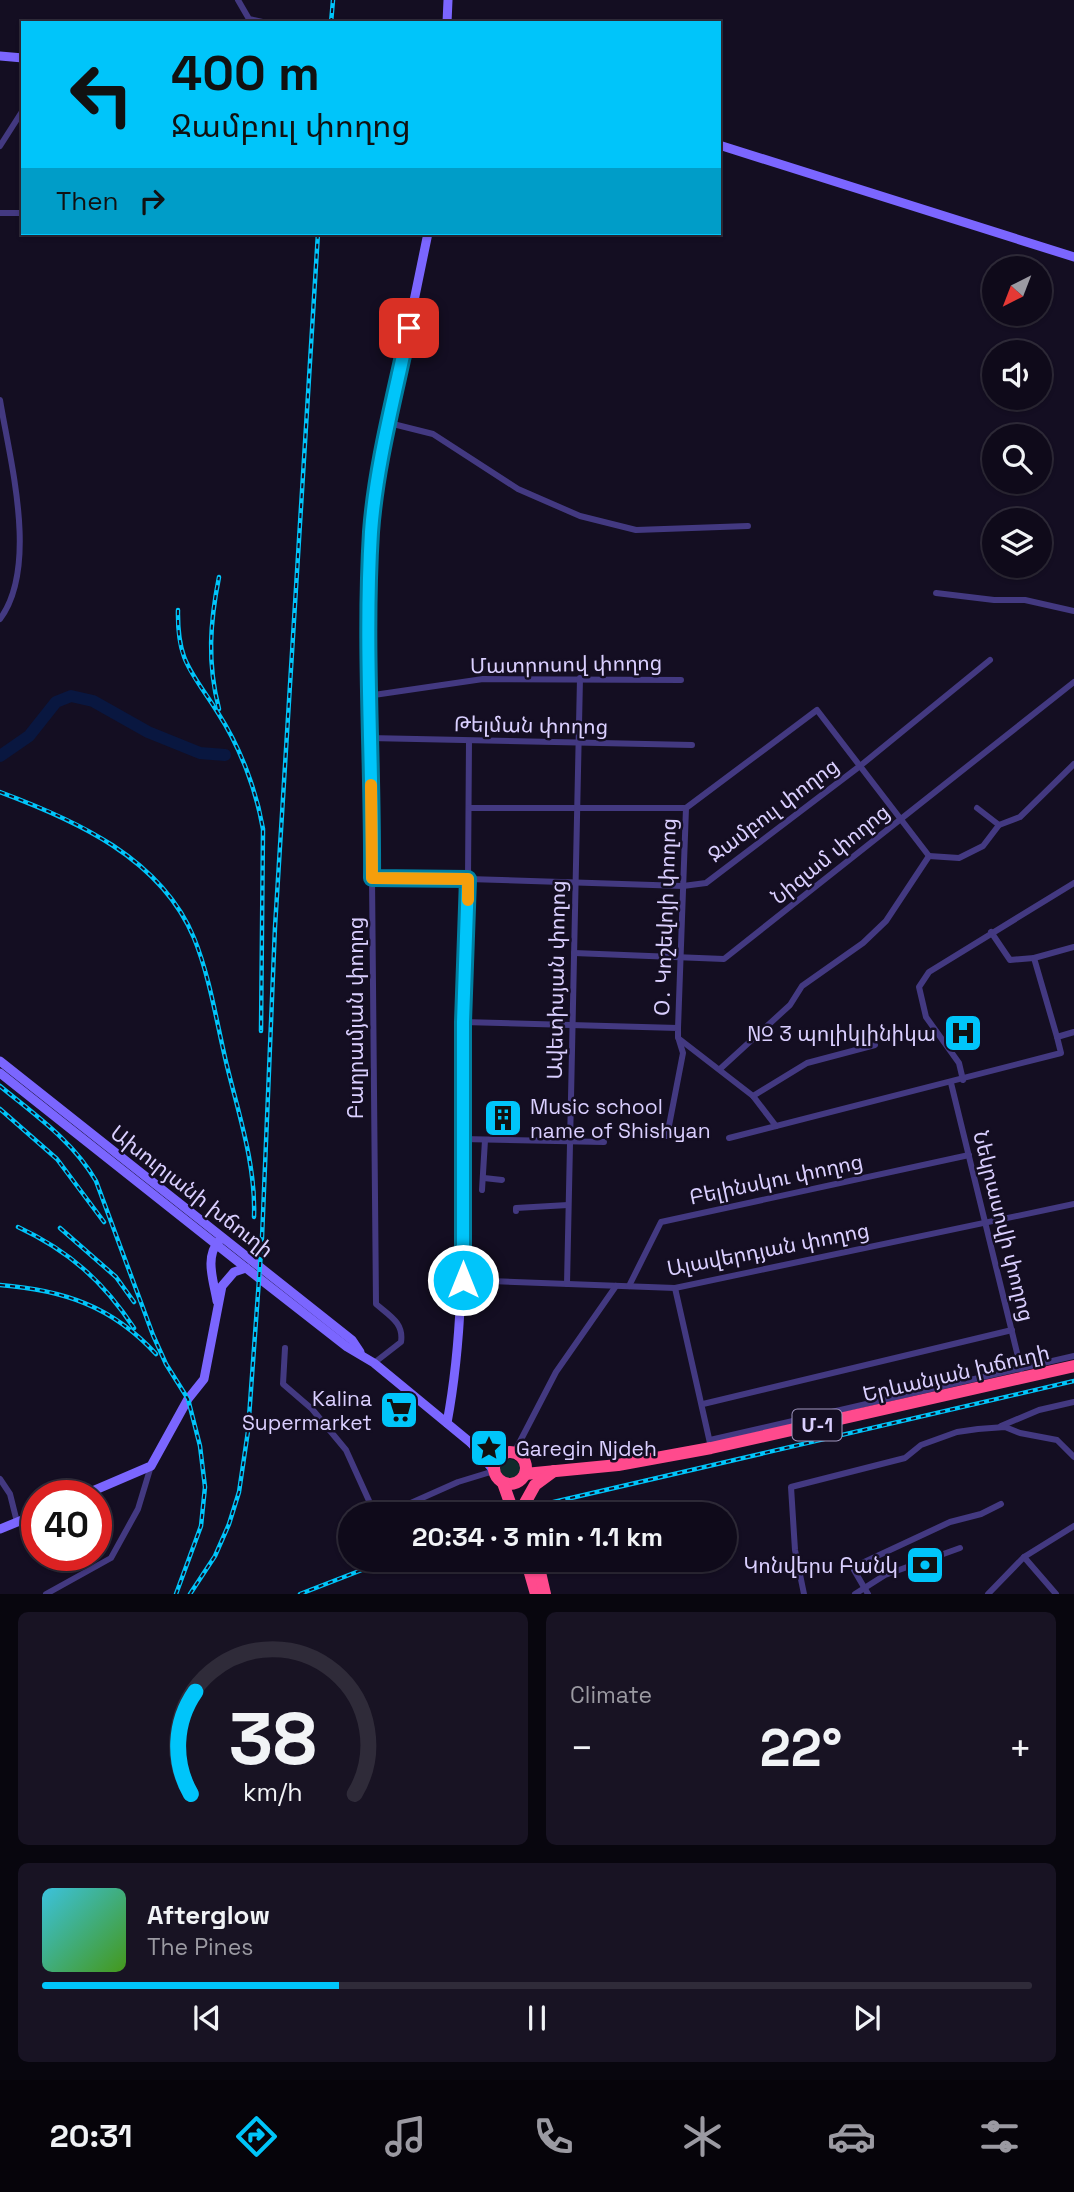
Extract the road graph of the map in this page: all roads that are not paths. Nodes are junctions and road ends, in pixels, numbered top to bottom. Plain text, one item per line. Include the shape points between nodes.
1 (238, 0) edge
2 (448, 0) edge
3 (258, 21) edge
4 (447, 21) edge
5 (0, 56) edge
6 (21, 58) edge
7 (21, 113) edge
8 (0, 146) edge
9 (721, 147) edge
10 (0, 213) edge
11 (21, 213) edge
12 (428, 235) edge
13 (1074, 257) edge
14 (0, 400) edge
15 (389, 423) junction
16 (748, 526) dead end
17 (936, 593) dead end
18 (1074, 611) edge
19 (0, 619) edge
20 (990, 660) dead end
21 (580, 678) junction
22 (681, 680) dead end
23 (1074, 682) edge
24 (368, 696) junction
25 (369, 738) junction
26 (469, 741) junction
27 (579, 743) junction
28 (692, 745) dead end
29 (1074, 764) edge
30 (860, 766) junction
31 (469, 807) junction
32 (577, 807) junction
33 (686, 808) junction
34 (977, 808) dead end
35 (901, 820) junction
36 (999, 825) junction
37 (929, 856) junction
38 (372, 878) junction
39 (468, 879) junction
40 (576, 883) junction
41 (1074, 883) edge
42 (683, 886) junction
43 (991, 932) junction
44 (1074, 947) edge
45 (574, 953) junction
46 (1034, 958) junction
47 (682, 959) junction
48 (463, 1022) junction
49 (572, 1026) junction
50 (678, 1028) junction
51 (1074, 1032) edge
52 (1056, 1037) junction
53 (678, 1038) junction
54 (875, 1045) dead end
55 (0, 1061) edge
56 (720, 1069) junction
57 (0, 1073) edge
58 (963, 1080) junction
59 (951, 1083) junction
60 (753, 1096) junction
61 (776, 1126) junction
62 (667, 1136) dead end
63 (729, 1138) dead end
64 (463, 1139) junction
65 (485, 1139) junction
66 (570, 1140) junction
67 (604, 1142) dead end
68 (969, 1155) junction
69 (484, 1178) junction
70 (502, 1180) dead end
71 (482, 1190) dead end
72 (1074, 1204) edge
73 (568, 1205) junction
74 (516, 1211) dead end
75 (986, 1224) junction
76 (219, 1242) junction
77 (246, 1268) junction
78 (463, 1280) junction
79 (568, 1284) junction
80 (616, 1286) junction
81 (629, 1286) junction
82 (675, 1289) junction
83 (218, 1307) junction
84 (1012, 1330) junction
85 (285, 1348) dead end
86 (359, 1352) junction
87 (1074, 1356) edge
88 (374, 1363) junction
89 (1074, 1366) edge
90 (1022, 1373) junction
91 (1074, 1402) edge
92 (703, 1404) junction
93 (447, 1423) junction
94 (1001, 1426) junction
95 (471, 1443) junction
96 (710, 1444) junction
97 (514, 1454) junction
98 (1074, 1457) edge
99 (150, 1466) junction
100 (557, 1470) junction
101 (494, 1471) junction
102 (524, 1476) junction
103 (0, 1479) edge
104 (112, 1483) edge
105 (503, 1483) junction
106 (370, 1502) edge
107 (413, 1502) edge
108 (510, 1502) edge
109 (526, 1502) edge
110 (528, 1502) edge
111 (1001, 1504) dead end
112 (21, 1520) edge
113 (18, 1521) junction
114 (1074, 1526) edge
115 (0, 1529) edge
116 (960, 1548) dead end
117 (1024, 1557) junction
118 (530, 1572) edge
119 (540, 1572) edge
120 (863, 1587) junction
121 (46, 1594) edge
122 (536, 1594) edge
123 (545, 1594) edge
124 (804, 1594) edge
125 (855, 1594) edge
126 (868, 1594) edge
127 (988, 1594) edge
128 (1056, 1594) edge

1 - 3 street via 249,19
2 - 4 street
5 - 6 street
7 - 8 street
9 - 13 street
10 - 11 street
12 - 15 street, Բաղրամյան փողոց
14 - 19 street via 20,554 19,571
15 - 16 street via 433,434 517,489 580,516 636,530
15 - 24 street, Բաղրամյան փողոց via 371,530
17 - 18 street via 1025,600
20 - 30 street, Ջամբուլ փողոց
21 - 22 street, Մատրոսով փողոց
21 - 24 street, Մատրոսով փողոց via 483,679
21 - 27 street, Ավետիսյան փողոց
23 - 35 street, Նիզամ փողոց
24 - 25 street, Բաղրամյան փողոց
25 - 26 street, Թելման փողոց
25 - 38 street, Բաղրամյան փողոց
26 - 27 street, Թելման փողոց
26 - 31 street
27 - 28 street, Թելման փողոց
27 - 32 street, Ավետիսյան փողոց
29 - 36 street via 1020,817
30 - 33 street via 817,710
30 - 35 street
30 - 42 street, Ջամբուլ փողոց via 706,883
31 - 32 street
31 - 39 street
32 - 33 street
32 - 40 street, Ավետիսյան փողոց
33 - 42 street, Օ․ Կոշեվոյի փողոց
34 - 36 street
35 - 37 street
35 - 47 street, Նիզամ փողոց via 724,958
36 - 37 street via 983,846 959,859
37 - 56 street via 886,921 802,986 790,1006
38 - 39 street, Ջամբուլ փողոց
38 - 88 street, Բաղրամյան փողոց via 376,1304 403,1333 401,1342
39 - 40 street, Ջամբուլ փողոց
39 - 48 street
40 - 42 street, Ջամբուլ փողոց
40 - 45 street, Ավետիսյան փողոց
41 - 43 street
42 - 47 street, Օ․ Կոշեվոյի փողոց
43 - 46 street via 1010,960
43 - 58 street via 929,972 919,987 926,1017 959,1063
44 - 46 street
45 - 47 street, Նիզամ փողոց
45 - 49 street, Ավետիսյան փողոց
46 - 52 street
47 - 50 street, Օ․ Կոշեվոյի փողոց
48 - 49 street
48 - 64 street
49 - 50 street
49 - 66 street, Ավետիսյան փողոց
50 - 53 street, Օ․ Կոշեվոյի փողոց
51 - 52 street
52 - 58 street via 1061,1053
53 - 56 street
53 - 62 street, Օ․ Կոշեվոյի փողոց via 683,1053
54 - 60 street via 807,1063
55 - 76 street, Ախուրյանի խճուղի
56 - 60 street
57 - 76 street, Ախուրյանի խճուղի
58 - 59 street
59 - 61 street
59 - 68 street, Նեկրասովի փողոց
60 - 61 street
61 - 63 street
64 - 65 street
64 - 78 street
65 - 66 street
65 - 69 street
66 - 67 street
66 - 73 street, Ավետիսյան փողոց
68 - 75 street, Նեկրասովի փողոց
68 - 81 street, Բելինսկու փողոց via 661,1222
69 - 70 street
69 - 71 street
72 - 75 street, Ալավերդյան փողոց
73 - 74 street
73 - 79 street, Ավետիսյան փողոց
75 - 82 street, Ալավերդյան փողոց
75 - 84 street, Նեկրասովի փողոց
76 - 77 street, Ախուրյանի խճուղի
76 - 83 street via 211,1260
76 - 86 street, Ախուրյանի խճուղի via 352,1340
77 - 83 street via 226,1279
77 - 86 street, Ախուրյանի խճուղի
78 - 79 street, Ալավերդյան փողոց
78 - 93 street
79 - 80 street, Ալավերդյան փողոց
80 - 81 street, Ալավերդյան փողոց
80 - 97 street via 556,1372
81 - 82 street, Ալավերդյան փողոց
82 - 92 street
83 - 99 street via 204,1379 187,1399
84 - 90 street, Նեկրասովի փողոց
84 - 92 street
85 - 106 street via 283,1384 312,1409 346,1450
86 - 88 street, Ախուրյանի խճուղի
87 - 90 street
88 - 93 street, Ախուրյանի խճուղի
89 - 90 highway, Երևանյան խճուղի / Մ-1
90 - 96 highway, Երևանյան խճուղի / Մ-1
91 - 94 street
92 - 96 street
93 - 95 street, Ախուրյանի խճուղի
94 - 98 street via 1057,1440
94 - 124 street via 957,1432 921,1445 905,1458 791,1487 794,1550
95 - 97 street, Ախուրյանի խճուղի
95 - 101 street
96 - 100 highway, Երևանյան խճուղի / Մ-1 via 618,1465
97 - 100 highway, Երևանյան խճուղի / Մ-1
97 - 101 highway via 499,1457
97 - 102 highway via 525,1464
99 - 104 street
99 - 121 street via 138,1509 111,1558
100 - 102 highway, Երևանյան խճուղի / Մ-1
100 - 110 highway via 535,1485
101 - 105 highway
101 - 107 street
102 - 105 highway via 514,1484
102 - 109 highway
103 - 113 street
105 - 108 highway
111 - 120 street via 860,1564 855,1570
112 - 113 street
113 - 115 street
114 - 117 street
116 - 120 street
117 - 127 street
117 - 128 street
118 - 122 highway
119 - 123 highway
120 - 125 street
120 - 126 street

